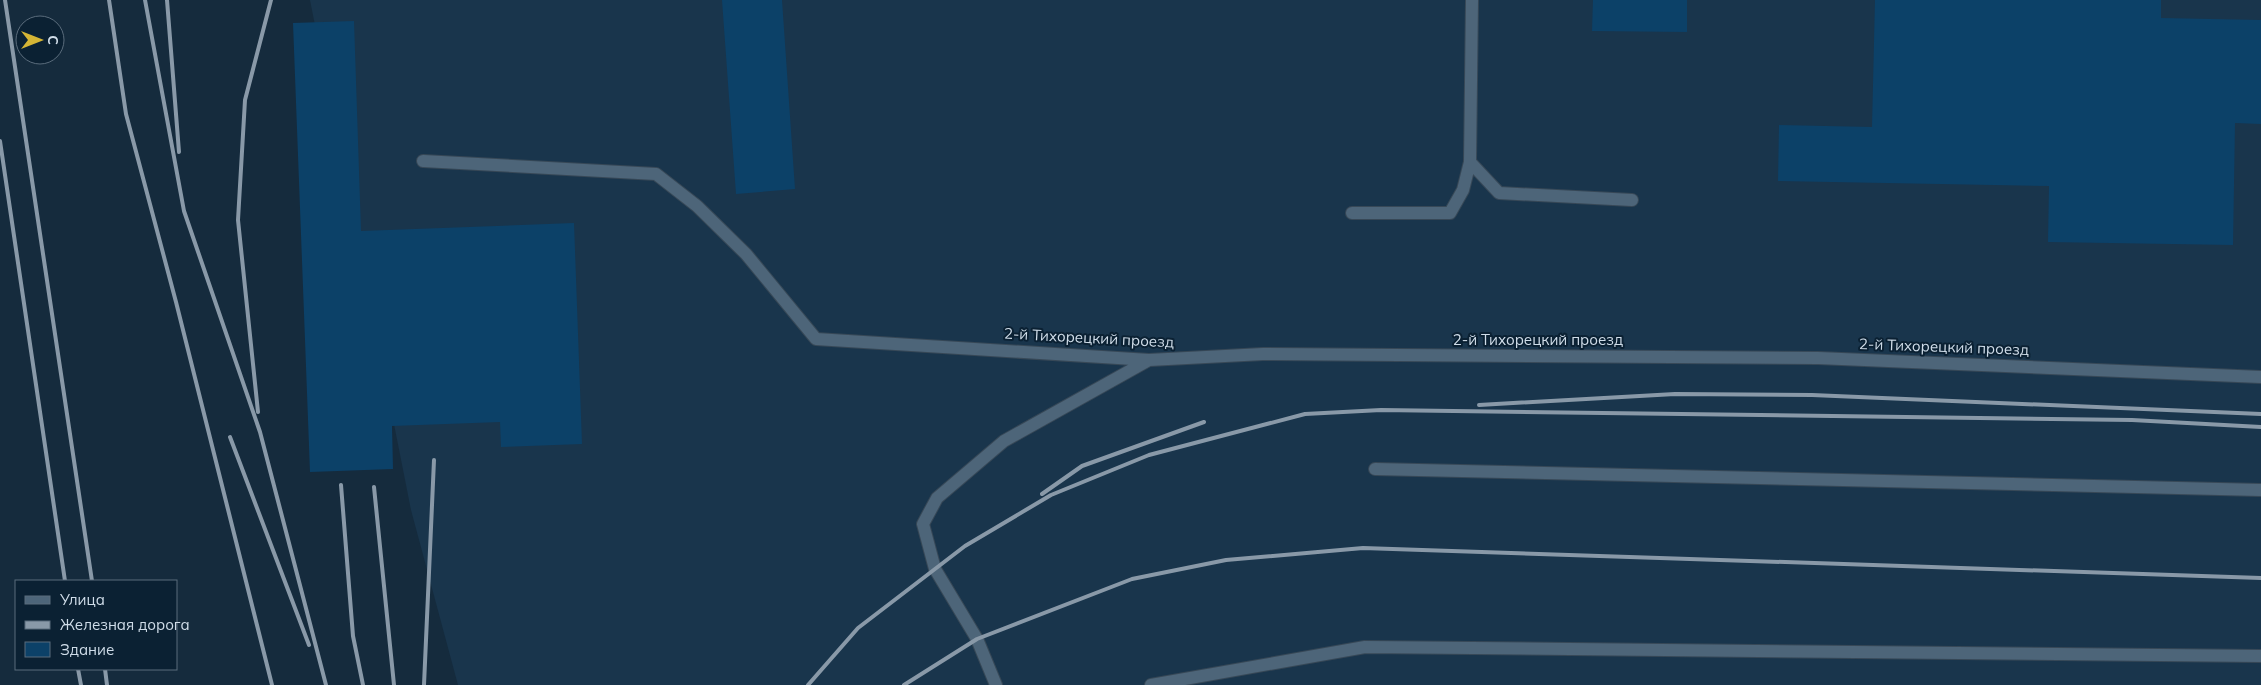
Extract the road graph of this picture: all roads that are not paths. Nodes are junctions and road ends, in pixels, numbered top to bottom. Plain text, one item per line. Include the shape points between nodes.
1 (1472, 0) edge
2 (424, 162) dead end
3 (1470, 162) junction
4 (1632, 200) dead end
5 (1352, 213) dead end
6 (1149, 360) junction
7 (2261, 377) edge
8 (1375, 469) dead end
9 (2261, 490) edge
10 (2261, 656) edge
11 (996, 685) edge
12 (1151, 685) edge

1 - 3 street
2 - 6 street, 2-й Тихорецкий проезд via 656,174 697,206 746,254 816,339
3 - 4 street via 1499,193
3 - 5 street via 1463,190 1450,213
6 - 7 street, 2-й Тихорецкий проезд via 1263,354 1818,358
6 - 11 street via 1004,440 937,498 923,524 935,569 977,639
8 - 9 street
10 - 12 street via 1365,647

